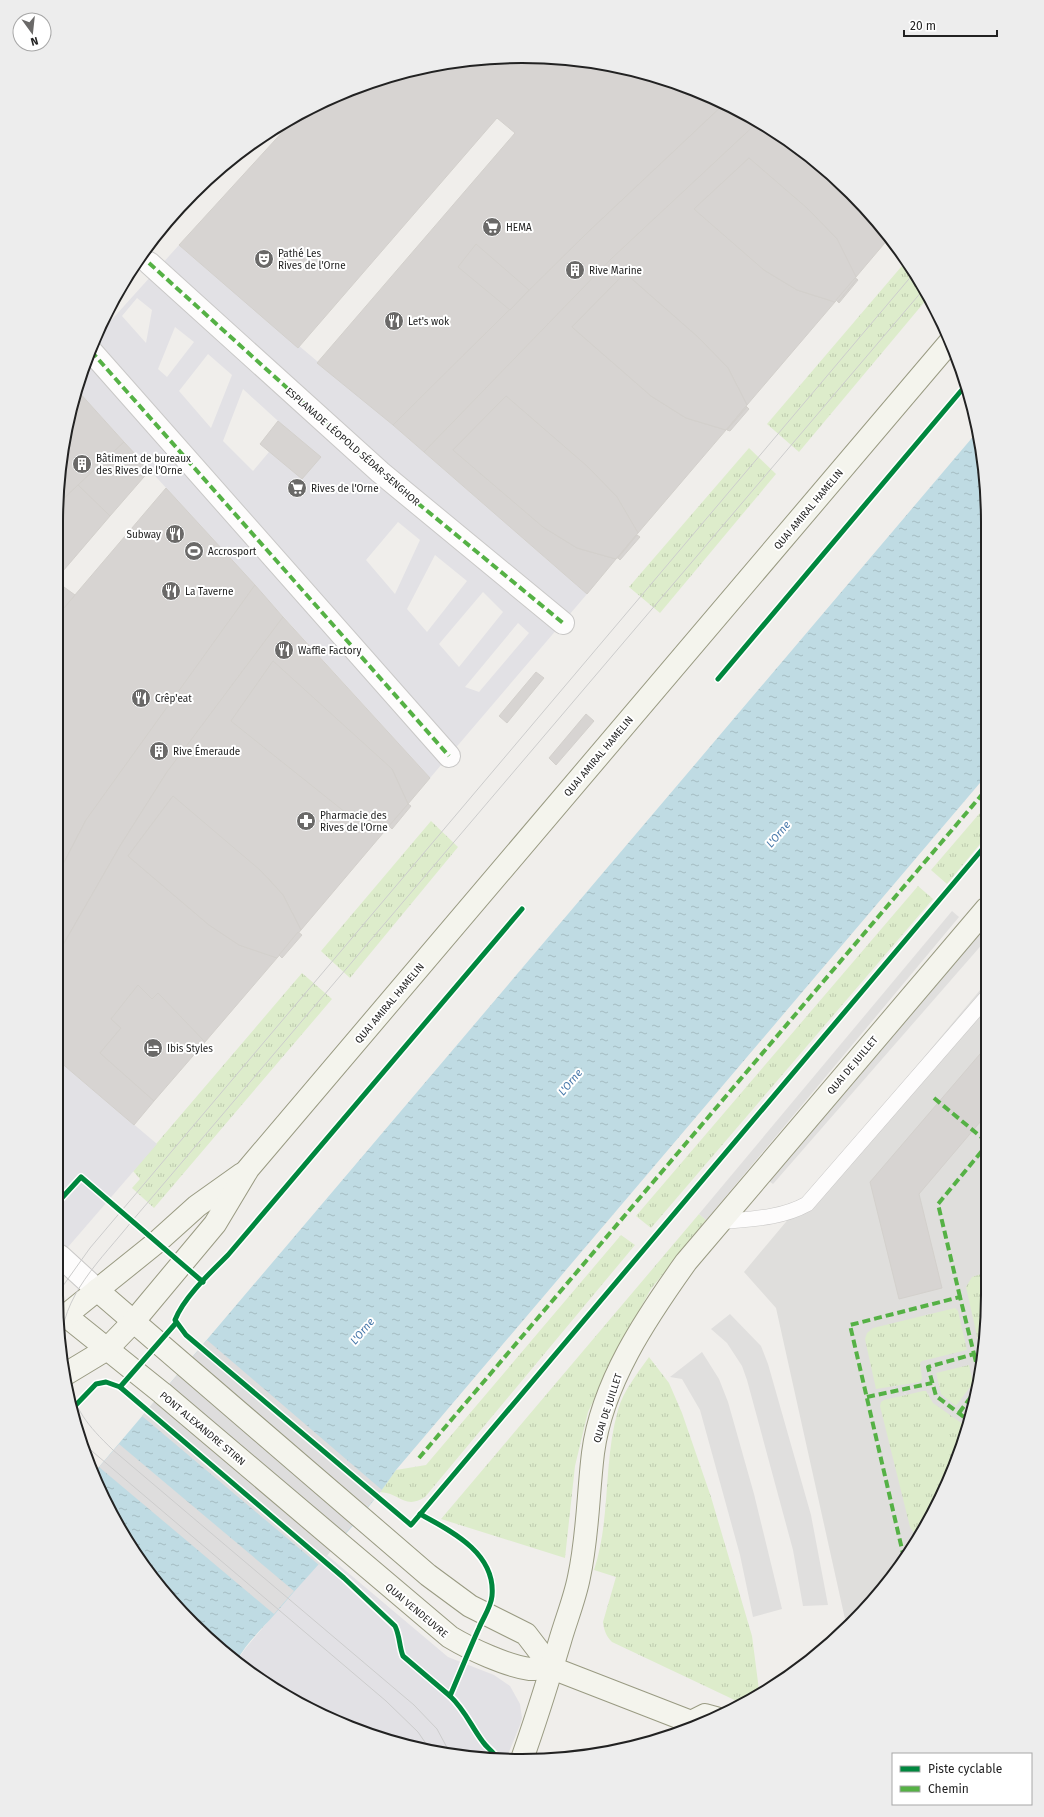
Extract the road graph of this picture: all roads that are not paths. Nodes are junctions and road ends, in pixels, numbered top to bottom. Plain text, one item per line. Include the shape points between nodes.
1 (149, 263) dead end
2 (946, 346) edge
3 (94, 355) edge
4 (563, 623) dead end
5 (449, 756) dead end
6 (981, 915) edge
7 (981, 1004) edge
8 (248, 1169) junction
9 (718, 1222) junction
10 (63, 1259) edge
11 (97, 1290) junction
12 (64, 1314) edge
13 (64, 1316) edge
14 (134, 1321) junction
15 (107, 1349) junction
16 (70, 1372) edge
17 (338, 1543) joint
18 (552, 1668) junction
19 (688, 1723) edge
20 (524, 1754) edge

1 - 4 street, ESPLANADE LÉOPOLD SÉDAR-SENGHOR via 380,472
2 - 8 main road, QUAI AMIRAL HAMELIN
3 - 5 street
6 - 9 main road, QUAI DE JUILLET
7 - 9 lane via 807,1204 782,1214
8 - 11 main road, QUAI AMIRAL HAMELIN via 197,1206
8 - 14 main road, QUAI AMIRAL HAMELIN via 215,1224
9 - 18 main road, QUAI DE JUILLET via 657,1302 618,1373 607,1400 593,1453 579,1577
10 - 11 street
11 - 12 main road, QUAI AMIRAL HAMELIN
11 - 14 main road
13 - 15 main road, PONT ALEXANDRE STIRN
14 - 15 main road, QUAI AMIRAL HAMELIN
14 - 18 main road via 360,1517 457,1597 526,1634
15 - 16 main road, QUAI AMIRAL HAMELIN
15 - 17 main road, PONT ALEXANDRE STIRN
17 - 18 main road, QUAI VENDEUVRE via 450,1637 502,1661 530,1669
18 - 19 main road, QUAI VENDEUVRE
18 - 20 main road, QUAI DE JUILLET

